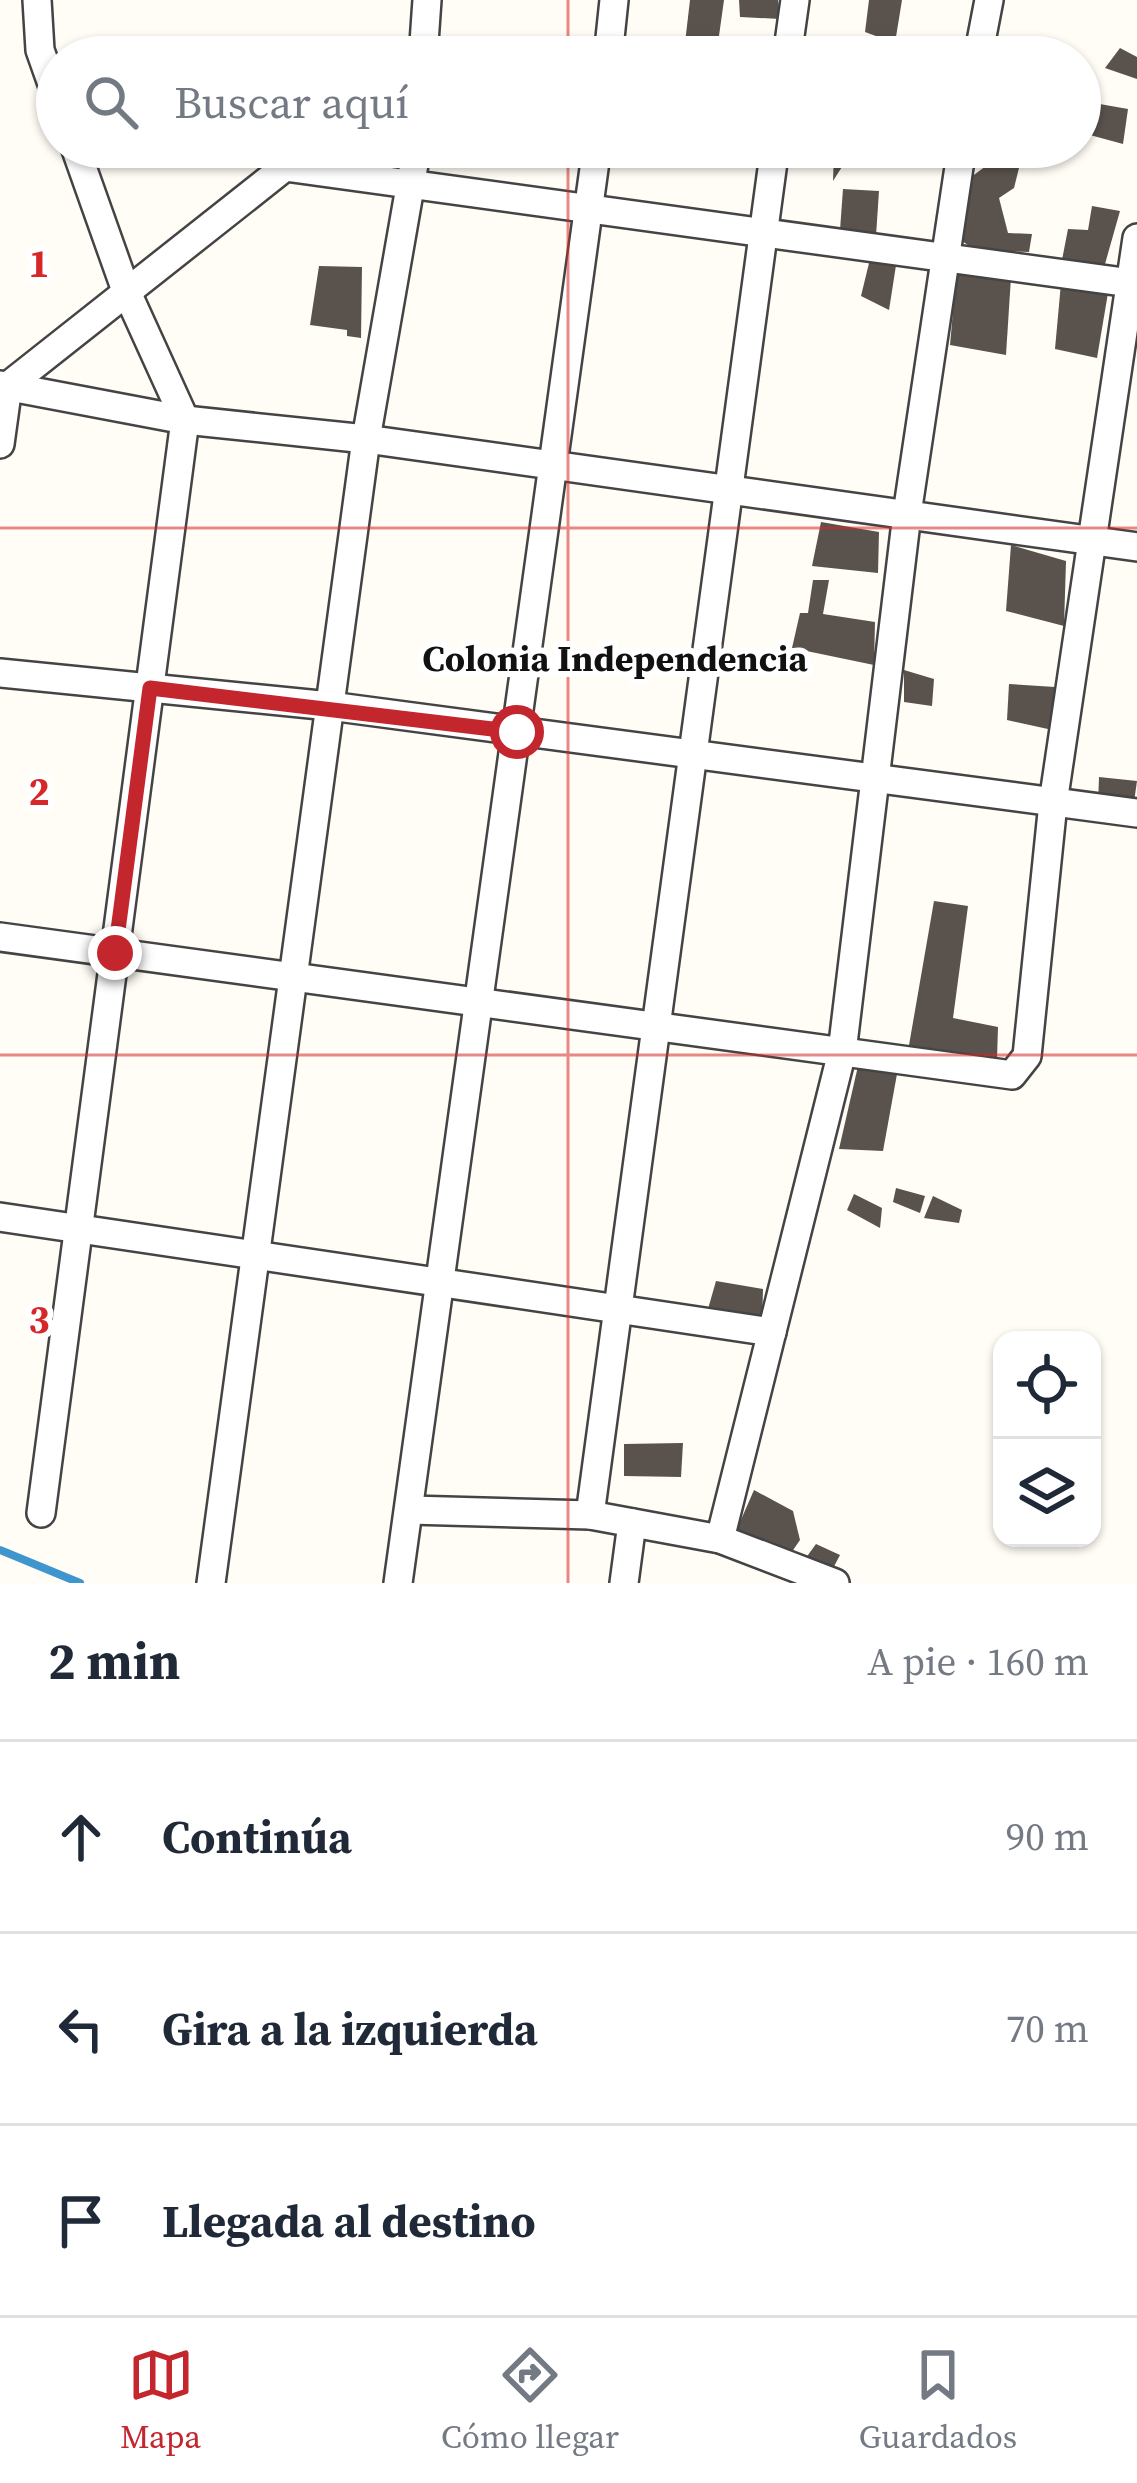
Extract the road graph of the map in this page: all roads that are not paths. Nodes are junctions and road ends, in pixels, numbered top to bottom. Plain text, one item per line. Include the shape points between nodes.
1 (37, 0) edge
2 (427, 0) edge
3 (614, 0) edge
4 (795, 0) edge
5 (989, 0) edge
6 (39, 36) edge
7 (424, 36) edge
8 (610, 36) edge
9 (790, 36) edge
10 (982, 36) edge
11 (82, 168) edge
12 (284, 168) edge
13 (294, 168) edge
14 (416, 168) edge
15 (595, 168) edge
16 (772, 168) edge
17 (958, 168) edge
18 (415, 182) junction
19 (590, 207) junction
20 (763, 235) junction
21 (1137, 238) edge
22 (941, 258) junction
23 (1134, 283) edge
24 (125, 288) junction
25 (4, 386) edge
26 (185, 420) junction
27 (366, 439) junction
28 (0, 444) edge
29 (552, 465) junction
30 (729, 489) junction
31 (907, 514) junction
32 (1092, 541) junction
33 (1137, 547) edge
34 (0, 673) edge
35 (150, 688) junction
36 (330, 706) junction
37 (517, 732) junction
38 (693, 754) junction
39 (875, 779) junction
40 (1053, 802) junction
41 (1137, 813) edge
42 (0, 937) edge
43 (115, 953) junction
44 (292, 976) junction
45 (481, 1003) junction
46 (656, 1027) junction
47 (842, 1052) junction
48 (0, 1217) edge
49 (78, 1229) junction
50 (256, 1255) junction
51 (441, 1283) junction
52 (617, 1309) junction
53 (772, 1332) junction
54 (410, 1510) junction
55 (41, 1513) dead end
56 (590, 1515) junction
57 (632, 1523) junction
58 (720, 1539) junction
59 (212, 1583) edge
60 (398, 1583) edge
61 (624, 1583) edge
62 (835, 1583) edge

1 - 6 street
2 - 7 street
3 - 8 street
4 - 9 street
5 - 10 street
11 - 24 street
12 - 24 street
13 - 18 street
14 - 18 street
15 - 19 street
16 - 20 street
17 - 22 street
18 - 19 street
18 - 27 street
19 - 20 street
19 - 29 street
20 - 22 street
20 - 30 street
21 - 23 street
22 - 23 street
22 - 31 street
23 - 32 street
24 - 25 street
24 - 26 street
25 - 26 street
25 - 28 street
26 - 27 street
26 - 35 street
27 - 29 street
27 - 36 street
29 - 30 street
29 - 37 street
30 - 31 street
30 - 38 street
31 - 32 street
31 - 39 street
32 - 33 street
32 - 40 street
34 - 35 street
35 - 36 street
35 - 43 street
36 - 37 street
36 - 44 street
37 - 38 street
37 - 45 street
38 - 39 street
38 - 46 street
39 - 40 street
39 - 47 street
40 - 41 street
40 - 47 street via 1027,1056 1012,1076
42 - 43 street
43 - 44 street
43 - 49 street
44 - 45 street
44 - 50 street
45 - 46 street
45 - 51 street
46 - 47 street
46 - 52 street
47 - 53 street
48 - 49 street
49 - 50 street
49 - 55 street
50 - 51 street
50 - 59 street
51 - 52 street
51 - 54 street
52 - 53 street
52 - 56 street
53 - 58 street
54 - 56 street
54 - 60 street
56 - 57 street
57 - 58 street
57 - 61 street
58 - 62 street

